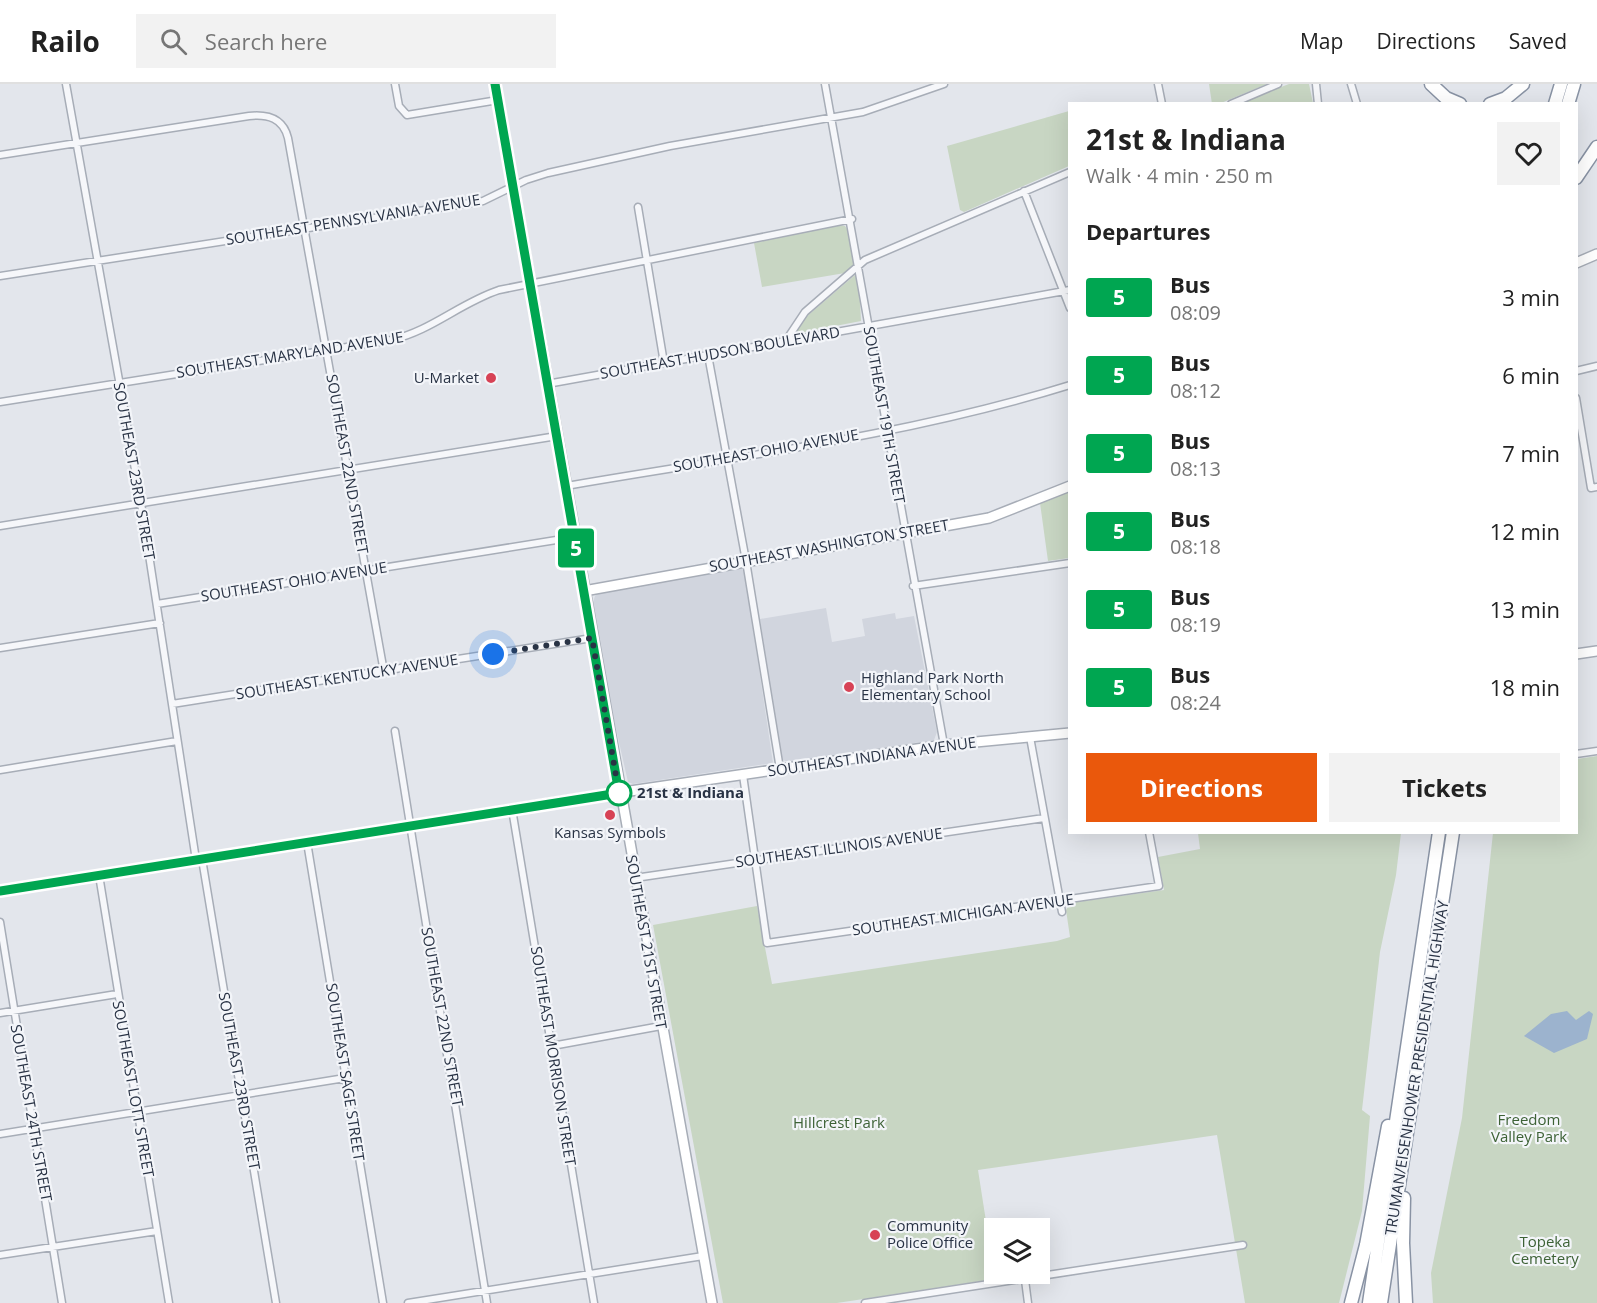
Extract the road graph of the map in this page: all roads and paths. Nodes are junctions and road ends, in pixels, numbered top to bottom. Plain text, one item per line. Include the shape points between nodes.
1 (66, 84) edge
2 (395, 84) edge
3 (495, 84) edge
4 (825, 84) edge
5 (944, 84) edge
6 (1158, 84) edge
7 (1278, 84) edge
8 (1316, 84) edge
9 (1352, 84) edge
10 (1422, 84) edge
11 (1431, 84) edge
12 (1523, 84) edge
13 (1561, 84) edge
14 (1574, 84) edge
15 (498, 100) junction
16 (1162, 102) edge
17 (1236, 102) edge
18 (1318, 102) edge
19 (1356, 102) edge
20 (1438, 102) edge
21 (1455, 102) edge
22 (1495, 102) edge
23 (1556, 102) edge
24 (1569, 102) edge
25 (831, 118) junction
26 (77, 142) junction
27 (1597, 147) edge
28 (0, 155) edge
29 (1068, 173) edge
30 (1578, 175) edge
31 (513, 187) junction
32 (1024, 191) junction
33 (638, 207) dead end
34 (852, 219) junction
35 (304, 228) junction
36 (1597, 254) edge
37 (646, 260) junction
38 (98, 261) junction
39 (1578, 262) edge
40 (860, 267) junction
41 (0, 276) edge
42 (530, 283) junction
43 (1066, 291) edge
44 (868, 326) junction
45 (784, 342) junction
46 (327, 350) junction
47 (708, 355) junction
48 (664, 363) junction
49 (1597, 366) edge
50 (1578, 371) edge
51 (119, 383) junction
52 (547, 384) junction
53 (1068, 386) edge
54 (0, 402) edge
55 (1578, 408) edge
56 (887, 430) junction
57 (556, 436) junction
58 (726, 458) junction
59 (348, 469) junction
60 (566, 486) junction
61 (1068, 487) edge
62 (1594, 488) edge
63 (141, 503) junction
64 (0, 526) edge
65 (905, 532) junction
66 (575, 537) junction
67 (746, 561) junction
68 (1068, 562) edge
69 (366, 571) junction
70 (913, 586) junction
71 (584, 591) junction
72 (157, 604) junction
73 (160, 623) junction
74 (592, 638) junction
75 (0, 648) edge
76 (1597, 651) edge
77 (1578, 654) edge
78 (384, 672) junction
79 (172, 704) junction
80 (395, 731) dead end
81 (1068, 733) edge
82 (1030, 737) junction
83 (177, 741) junction
84 (944, 746) junction
85 (1597, 751) edge
86 (1578, 754) edge
87 (780, 769) junction
88 (0, 770) edge
89 (743, 775) junction
90 (619, 793) junction
91 (512, 809) junction
92 (1044, 818) junction
93 (409, 826) junction
94 (1149, 834) edge
95 (1439, 834) edge
96 (1453, 834) edge
97 (307, 842) junction
98 (199, 859) junction
99 (755, 860) junction
100 (99, 875) junction
101 (634, 878) junction
102 (0, 891) edge
103 (1060, 900) junction
104 (1062, 912) dead end
105 (0, 922) edge
106 (117, 994) junction
107 (1413, 1001) junction
108 (14, 1011) junction
109 (0, 1013) edge
110 (661, 1026) junction
111 (552, 1046) junction
112 (345, 1078) junction
113 (241, 1096) junction
114 (137, 1111) junction
115 (34, 1129) junction
116 (0, 1134) edge
117 (1400, 1176) junction
118 (157, 1231) junction
119 (1243, 1245) dead end
120 (53, 1247) junction
121 (0, 1256) edge
122 (703, 1256) junction
123 (590, 1274) junction
124 (1050, 1276) edge
125 (997, 1284) edge
126 (1026, 1284) edge
127 (486, 1291) junction
128 (62, 1303) edge
129 (169, 1303) edge
130 (276, 1303) edge
131 (382, 1303) edge
132 (408, 1303) edge
133 (488, 1303) edge
134 (594, 1303) edge
135 (711, 1303) edge
136 (865, 1303) edge
137 (1028, 1303) edge
138 (1351, 1303) edge
139 (1369, 1303) edge
140 (1382, 1303) edge
141 (1407, 1303) edge

1 - 26 street, SOUTHEAST 23RD STREET
2 - 15 street via 399,106 407,115
3 - 15 street, SOUTHEAST 21ST STREET
4 - 25 street, SOUTHEAST 19TH STREET
5 - 25 street, SOUTHEAST PENNSYLVANIA AVENUE via 880,108
6 - 16 street
7 - 17 street
8 - 18 street
9 - 19 street
10 - 20 highway
11 - 21 highway
12 - 22 highway
13 - 23 highway
14 - 24 highway
15 - 31 street, SOUTHEAST 21ST STREET
25 - 31 street, SOUTHEAST PENNSYLVANIA AVENUE via 634,154 548,173
25 - 34 street, SOUTHEAST 19TH STREET
26 - 28 street
26 - 35 street, SOUTHEAST 22ND STREET via 249,116 276,119 288,138
26 - 38 street, SOUTHEAST 23RD STREET
27 - 30 highway
29 - 32 street
31 - 35 street, SOUTHEAST PENNSYLVANIA AVENUE via 483,201
31 - 42 street, SOUTHEAST 21ST STREET
32 - 40 street via 865,260
32 - 43 street
33 - 37 street
34 - 37 street, SOUTHEAST MARYLAND AVENUE
34 - 40 street, SOUTHEAST 19TH STREET
35 - 38 street, SOUTHEAST PENNSYLVANIA AVENUE
35 - 46 street, SOUTHEAST 22ND STREET
36 - 39 street
37 - 42 street, SOUTHEAST MARYLAND AVENUE
37 - 48 street
38 - 41 street, SOUTHEAST PENNSYLVANIA AVENUE
38 - 51 street, SOUTHEAST 23RD STREET
40 - 44 street, SOUTHEAST 19TH STREET
40 - 45 street via 805,312
42 - 46 street, SOUTHEAST MARYLAND AVENUE via 485,295 415,334
42 - 52 street, SOUTHEAST 21ST STREET
43 - 44 street, SOUTHEAST HUDSON BOULEVARD
44 - 45 street, SOUTHEAST HUDSON BOULEVARD
44 - 56 street, SOUTHEAST 19TH STREET
45 - 47 street, SOUTHEAST HUDSON BOULEVARD
46 - 51 street, SOUTHEAST MARYLAND AVENUE
46 - 59 street, SOUTHEAST 22ND STREET
47 - 48 street, SOUTHEAST HUDSON BOULEVARD
47 - 58 street
48 - 52 street, SOUTHEAST HUDSON BOULEVARD
49 - 50 street
51 - 54 street, SOUTHEAST MARYLAND AVENUE
51 - 63 street, SOUTHEAST 23RD STREET
52 - 57 street, SOUTHEAST 21ST STREET
53 - 56 street, SOUTHEAST OHIO AVENUE via 961,417
55 - 62 street
56 - 58 street, SOUTHEAST OHIO AVENUE
56 - 65 street, SOUTHEAST 19TH STREET
57 - 59 street
57 - 60 street, SOUTHEAST 21ST STREET
58 - 60 street, SOUTHEAST OHIO AVENUE
58 - 67 street
59 - 63 street
59 - 69 street, SOUTHEAST 22ND STREET
60 - 66 street, SOUTHEAST 21ST STREET
61 - 65 street, SOUTHEAST WASHINGTON STREET via 989,518
63 - 64 street
63 - 72 street, SOUTHEAST 23RD STREET
65 - 67 street, SOUTHEAST WASHINGTON STREET
65 - 70 street, SOUTHEAST 19TH STREET
66 - 69 street, SOUTHEAST OHIO AVENUE
66 - 71 street, SOUTHEAST 21ST STREET
67 - 71 street, SOUTHEAST WASHINGTON STREET
67 - 87 street
68 - 70 street
69 - 72 street, SOUTHEAST OHIO AVENUE
69 - 78 street, SOUTHEAST 22ND STREET
70 - 84 street, SOUTHEAST 19TH STREET
71 - 74 street, SOUTHEAST 21ST STREET
72 - 73 street, SOUTHEAST 23RD STREET
73 - 75 street
73 - 79 street, SOUTHEAST 23RD STREET
74 - 78 street, SOUTHEAST KENTUCKY AVENUE
74 - 90 street, SOUTHEAST 21ST STREET
76 - 77 street
78 - 79 street, SOUTHEAST KENTUCKY AVENUE
79 - 83 street, SOUTHEAST 23RD STREET
80 - 93 street, SOUTHEAST 22ND STREET
81 - 82 street, SOUTHEAST INDIANA AVENUE
82 - 84 street, SOUTHEAST INDIANA AVENUE
82 - 92 street
83 - 88 street
83 - 98 street, SOUTHEAST 23RD STREET
84 - 87 street, SOUTHEAST INDIANA AVENUE
85 - 86 street
87 - 89 street, SOUTHEAST INDIANA AVENUE
89 - 90 street, SOUTHEAST INDIANA AVENUE
89 - 99 street
90 - 91 street, SOUTHEAST INDIANA AVENUE
90 - 101 street, SOUTHEAST 21ST STREET
91 - 93 street, SOUTHEAST INDIANA AVENUE
91 - 111 street, SOUTHEAST MORRISON STREET
92 - 99 street, SOUTHEAST ILLINOIS AVENUE
92 - 103 street
93 - 97 street, SOUTHEAST INDIANA AVENUE
93 - 127 street, SOUTHEAST 22ND STREET
94 - 103 street, SOUTHEAST MICHIGAN AVENUE via 1158,886
95 - 107 highway, TRUMAN/EISENHOWER PRESIDENTIAL HIGHWAY
96 - 117 highway, TRUMAN/EISENHOWER PRESIDENTIAL HIGHWAY
97 - 98 street, SOUTHEAST INDIANA AVENUE
97 - 112 street, SOUTHEAST SAGE STREET
98 - 100 street, SOUTHEAST INDIANA AVENUE
98 - 113 street, SOUTHEAST 23RD STREET
99 - 101 street, SOUTHEAST ILLINOIS AVENUE
99 - 103 street, SOUTHEAST MICHIGAN AVENUE via 767,943
100 - 102 street, SOUTHEAST INDIANA AVENUE
100 - 106 street, SOUTHEAST LOTT STREET
101 - 110 street, SOUTHEAST 21ST STREET
103 - 104 street
105 - 108 street, SOUTHEAST 24TH STREET
106 - 108 street
106 - 114 street, SOUTHEAST LOTT STREET
107 - 138 highway via 1366,1245
107 - 139 highway, TRUMAN/EISENHOWER PRESIDENTIAL HIGHWAY
108 - 109 street
108 - 115 street, SOUTHEAST 24TH STREET
110 - 111 street
110 - 122 street, SOUTHEAST 21ST STREET
111 - 123 street, SOUTHEAST MORRISON STREET
112 - 113 street
112 - 131 street, SOUTHEAST SAGE STREET
113 - 114 street
113 - 130 street, SOUTHEAST 23RD STREET
114 - 115 street
114 - 118 street, SOUTHEAST LOTT STREET
115 - 116 street
115 - 120 street, SOUTHEAST 24TH STREET
117 - 140 highway, TRUMAN/EISENHOWER PRESIDENTIAL HIGHWAY
117 - 141 highway
118 - 120 street
118 - 129 street, SOUTHEAST LOTT STREET
119 - 124 street
120 - 121 street
120 - 128 street, SOUTHEAST 24TH STREET
122 - 123 street
122 - 135 street, SOUTHEAST 21ST STREET
123 - 127 street
123 - 134 street, SOUTHEAST MORRISON STREET
125 - 136 street
126 - 137 street
127 - 132 street
127 - 133 street, SOUTHEAST 22ND STREET

